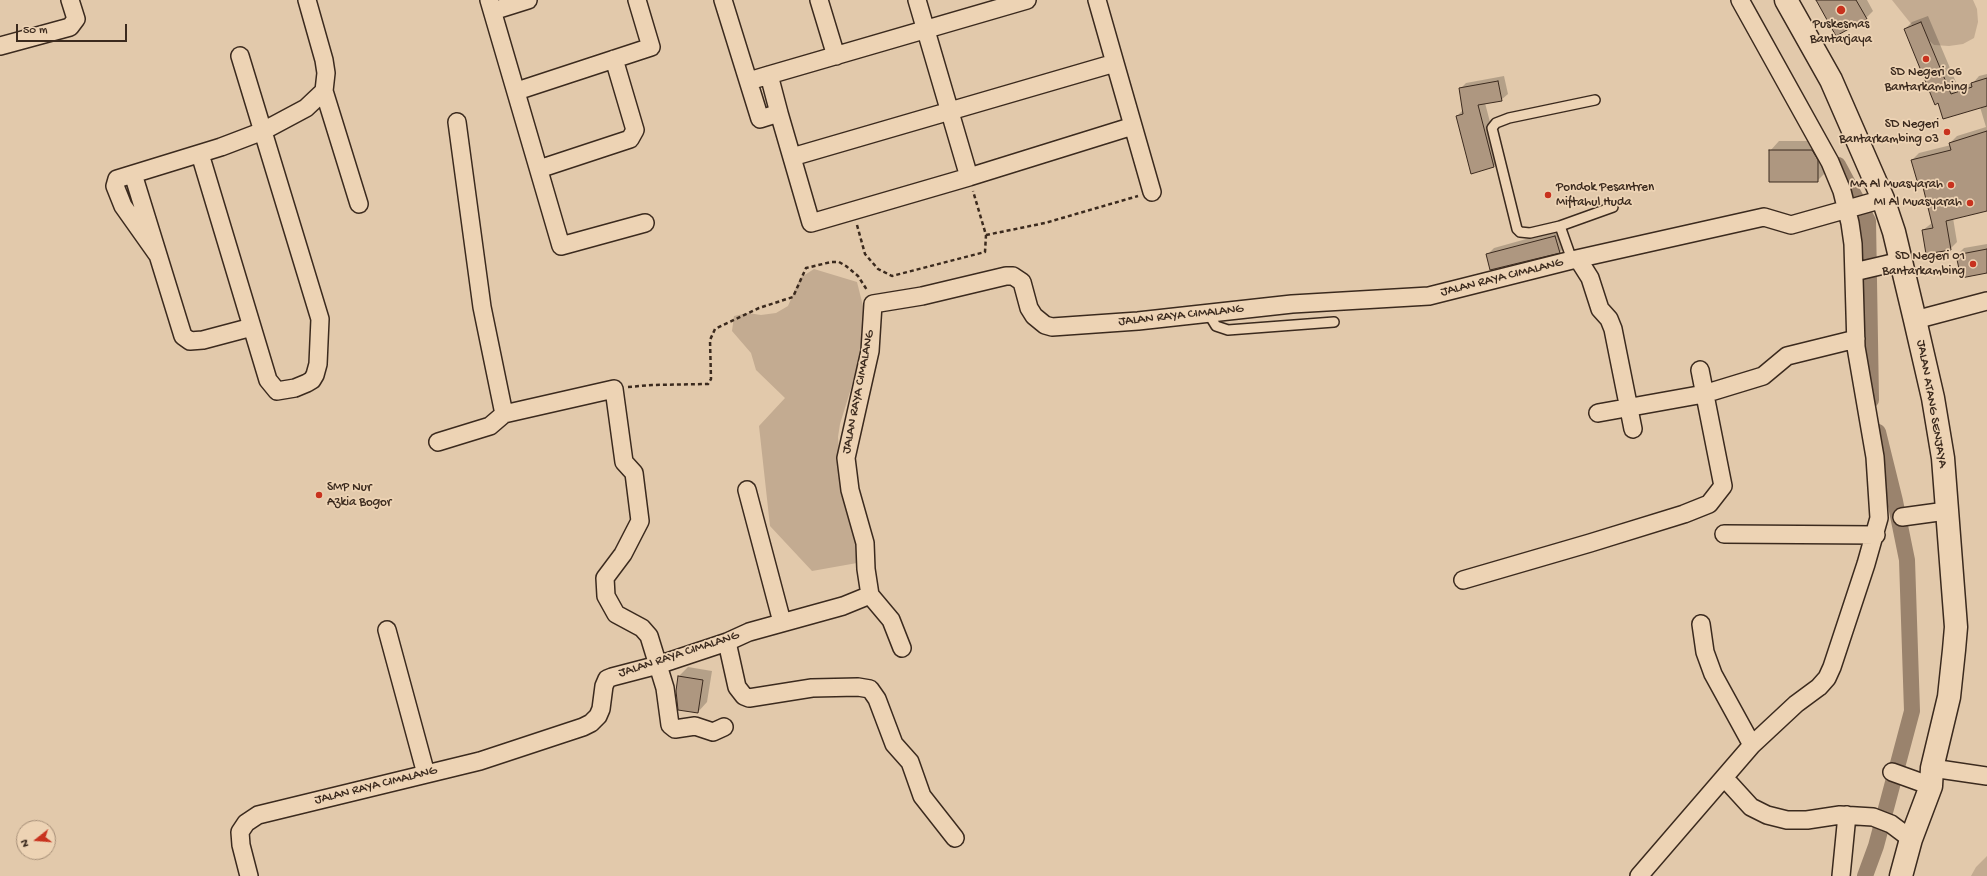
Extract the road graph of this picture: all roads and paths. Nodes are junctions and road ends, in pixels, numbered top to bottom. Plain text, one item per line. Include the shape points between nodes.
1 (70, 0) edge
2 (307, 0) edge
3 (528, 0) edge
4 (637, 0) edge
5 (723, 0) edge
6 (819, 0) edge
7 (917, 0) edge
8 (1027, 0) edge
9 (1097, 0) edge
10 (1740, 0) edge
11 (1786, 0) edge
12 (1005, 3) edge
13 (491, 6) edge
14 (926, 29) junction
15 (0, 45) edge
16 (240, 56) dead end
17 (836, 56) junction
18 (614, 59) junction
19 (1115, 63) junction
20 (769, 75) junction
21 (749, 82) junction
22 (324, 91) junction
23 (517, 91) junction
24 (1595, 100) dead end
25 (950, 111) junction
26 (779, 113) junction
27 (457, 122) dead end
28 (1133, 126) junction
29 (263, 131) junction
30 (200, 154) junction
31 (792, 157) junction
32 (539, 169) junction
33 (969, 177) junction
34 (1152, 192) joint
35 (1877, 200) junction
36 (359, 204) dead end
37 (1613, 207) dead end
38 (1849, 208) junction
39 (852, 211) junction
40 (644, 222) dead end
41 (1560, 226) junction
42 (986, 235) junction
43 (1575, 259) junction
44 (1894, 263) junction
45 (1861, 270) junction
46 (1987, 301) edge
47 (873, 304) junction
48 (1208, 313) junction
49 (1915, 320) junction
50 (1334, 322) dead end
51 (252, 327) junction
52 (1856, 339) junction
53 (1700, 370) dead end
54 (614, 389) junction
55 (1704, 394) junction
56 (1629, 407) junction
57 (1598, 413) dead end
58 (504, 414) junction
59 (1633, 429) dead end
60 (438, 442) dead end
61 (747, 490) dead end
62 (1946, 511) junction
63 (1885, 522) junction
64 (1724, 534) dead end
65 (1463, 580) dead end
66 (870, 594) junction
67 (782, 622) junction
68 (1701, 624) dead end
69 (387, 630) dead end
70 (727, 642) junction
71 (902, 648) dead end
72 (658, 665) junction
73 (724, 727) dead end
74 (1752, 745) junction
75 (1892, 772) dead end
76 (426, 774) junction
77 (1987, 776) edge
78 (1925, 777) junction
79 (1730, 784) dead end
80 (1847, 815) junction
81 (955, 838) dead end
82 (1911, 839) junction
83 (249, 876) edge
84 (1639, 876) edge
85 (1841, 876) edge
86 (1901, 876) edge

1 - 15 street via 76,19 70,27
2 - 22 street via 324,60
3 - 13 street
4 - 18 street via 651,47
5 - 21 street
6 - 17 street
7 - 14 street
8 - 12 street
9 - 19 street
10 - 38 street via 1830,162
11 - 35 main road, JALAN ATANG SENJAYA via 1831,80
12 - 14 street
13 - 23 street
14 - 17 street
14 - 25 street
16 - 29 street
17 - 20 street
18 - 23 street
18 - 32 street via 635,130 630,139
19 - 25 street
19 - 28 street
20 - 21 street
20 - 26 street
21 - 26 street via 760,119
22 - 29 street via 306,108
22 - 36 street
23 - 32 street
24 - 41 lane via 1509,118 1496,123 1492,128 1517,230 1530,233
25 - 31 street
25 - 33 street
26 - 31 street
27 - 58 street via 482,307
28 - 33 street
28 - 34 street
29 - 30 street
29 - 51 street via 320,319 318,364 312,380 295,388 277,391 268,380
30 - 51 street
30 - 51 street via 133,174 157,254 186,339 203,340
31 - 39 street via 811,223
32 - 40 street via 561,246
33 - 39 street
33 - 42 path
34 - 42 path via 1045,223
35 - 38 street, JALAN RAYA CIMALANG
35 - 44 main road, JALAN ATANG SENJAYA
37 - 41 lane
38 - 43 street, JALAN RAYA CIMALANG via 1791,225 1764,217
38 - 45 street
39 - 42 path via 865,254 878,269 892,276 986,252
41 - 43 lane
43 - 48 street, JALAN RAYA CIMALANG via 1429,296 1292,304
43 - 56 street via 1590,278 1600,309 1609,319 1613,329
44 - 45 street
44 - 49 main road, JALAN ATANG SENJAYA
45 - 52 street
46 - 49 street
47 - 48 street, JALAN RAYA CIMALANG via 1013,276 1022,282 1029,308 1034,316 1052,327
47 - 54 path via 863,282 846,266 830,262 806,268 793,297 759,308 715,329 710,340 708,384
47 - 66 street, JALAN RAYA CIMALANG via 870,351 846,458 850,490 864,543
48 - 50 lane via 1216,326 1228,330
49 - 62 main road, JALAN ATANG SENJAYA via 1933,398
52 - 55 street via 1787,356 1763,376
52 - 63 street via 1857,359
53 - 55 street
54 - 58 street
54 - 72 street via 624,462 634,472 640,522 604,583 609,602 616,614 646,631
55 - 56 street
55 - 65 street via 1723,486 1709,504 1684,514
56 - 57 street
56 - 59 street
58 - 60 street via 490,426
61 - 67 street
62 - 63 street
62 - 78 main road, JALAN ATANG SENJAYA via 1956,627 1949,697 1940,741
63 - 64 street
63 - 74 street via 1830,673 1819,687 1796,704
66 - 67 street, JALAN RAYA CIMALANG via 856,602
66 - 71 street via 891,620
67 - 70 street, JALAN RAYA CIMALANG
68 - 74 street via 1705,652 1713,674
69 - 76 street
70 - 72 street, JALAN RAYA CIMALANG
70 - 81 street via 737,688 749,698 812,688 870,689 877,699 894,744 910,762 922,796
72 - 73 street via 667,696 670,725 676,729 695,726 713,732
72 - 76 street, JALAN RAYA CIMALANG via 607,679 602,691 598,716 583,727 480,761
74 - 84 street
75 - 78 street
76 - 83 street, JALAN RAYA CIMALANG via 252,818 243,827 240,839
77 - 78 street
78 - 82 main road, JALAN ATANG SENJAYA
79 - 80 street via 1751,807 1767,815 1787,820 1807,820
80 - 82 street via 1873,817 1891,824
80 - 85 street
82 - 86 main road, JALAN ATANG SENJAYA

